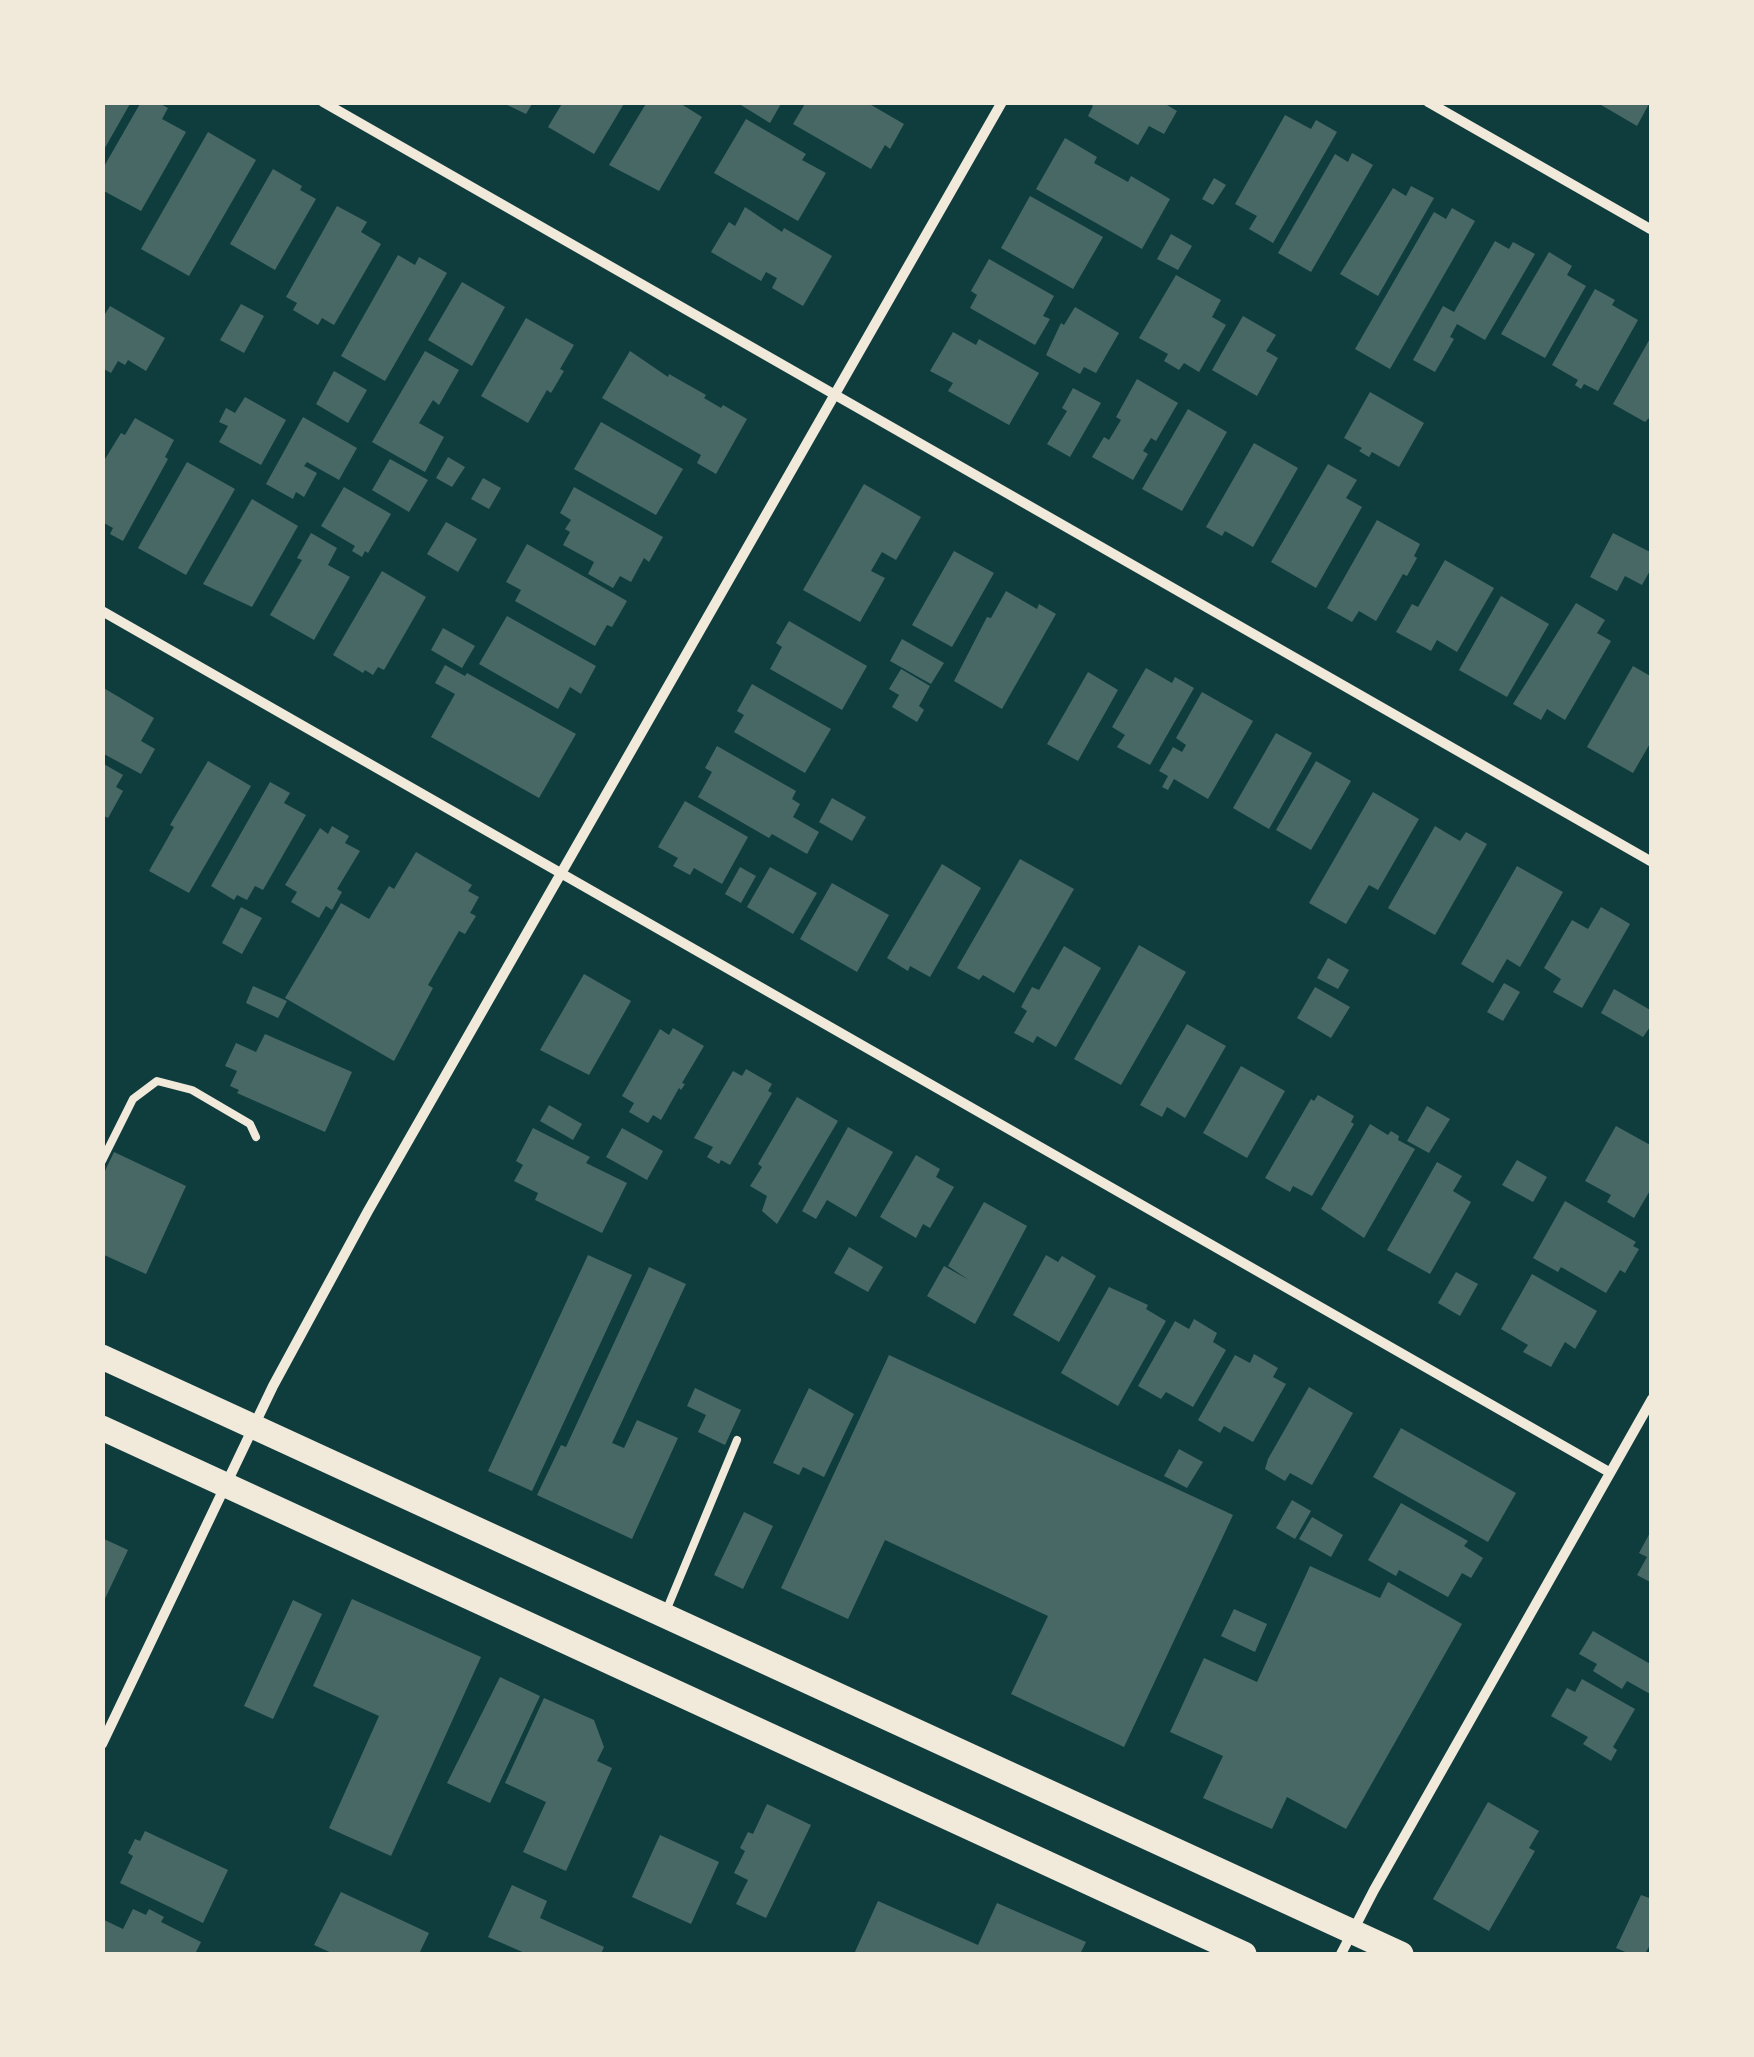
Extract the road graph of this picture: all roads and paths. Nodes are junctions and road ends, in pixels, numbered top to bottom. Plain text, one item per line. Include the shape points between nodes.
1 (323, 102) edge
2 (1002, 102) edge
3 (1428, 102) edge
4 (1652, 230) edge
5 (833, 395) junction
6 (102, 611) edge
7 (1652, 862) edge
8 (561, 873) junction
9 (256, 1137) dead end
10 (102, 1161) edge
11 (102, 1358) edge
12 (1652, 1399) edge
13 (253, 1426) junction
14 (102, 1428) edge
15 (737, 1440) dead end
16 (1609, 1472) junction
17 (224, 1484) junction
18 (664, 1616) junction
19 (102, 1744) edge
20 (1347, 1943) edge
21 (1244, 1954) edge
22 (1401, 1954) edge

1 - 5 street
2 - 5 street
3 - 4 street
5 - 7 street
5 - 8 street
6 - 8 street
8 - 13 street
8 - 16 street
9 - 10 lane via 250,1124 192,1090 157,1081 133,1099
11 - 13 main road
12 - 16 street
13 - 17 street
13 - 18 main road
14 - 17 main road
15 - 18 lane
16 - 20 street
17 - 19 street
17 - 21 main road
18 - 20 main road
20 - 22 main road

